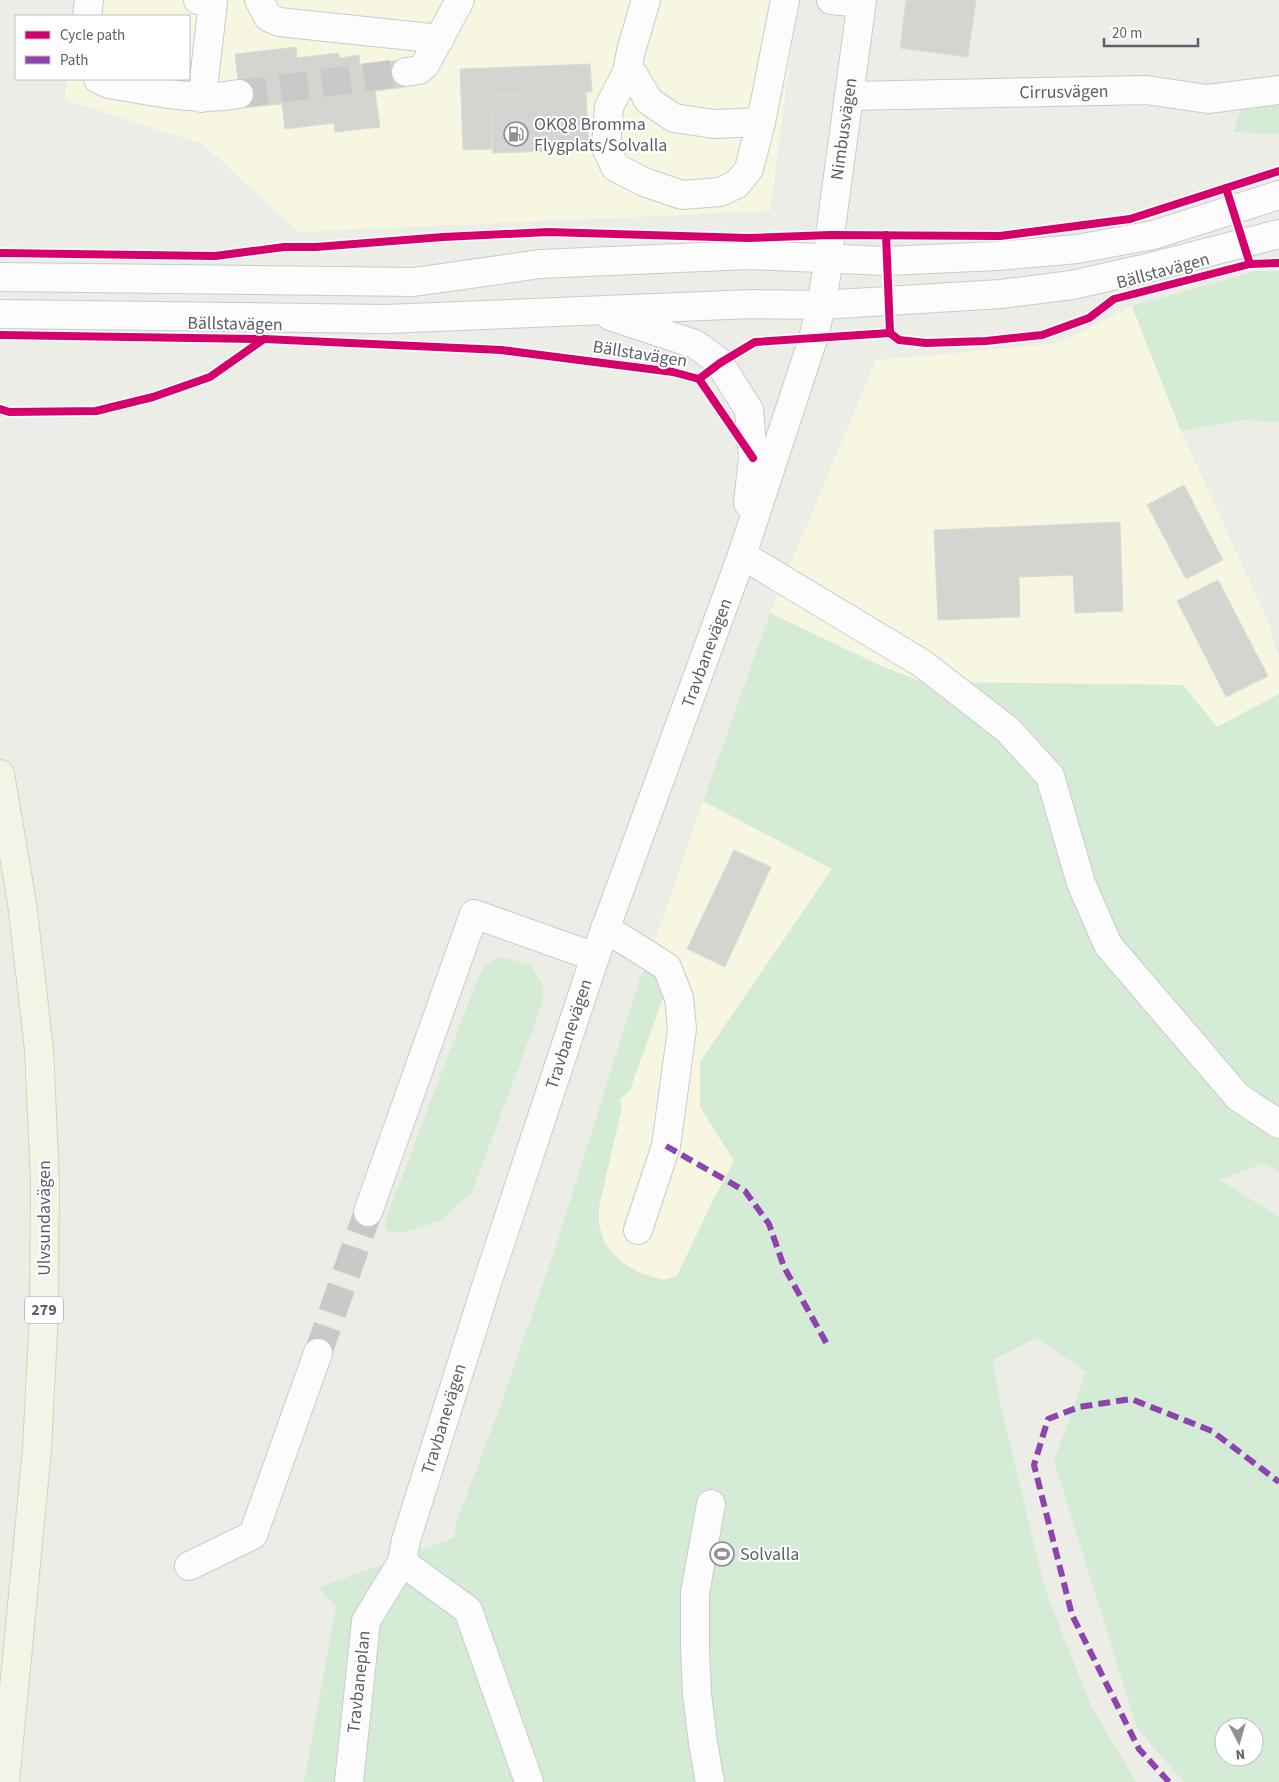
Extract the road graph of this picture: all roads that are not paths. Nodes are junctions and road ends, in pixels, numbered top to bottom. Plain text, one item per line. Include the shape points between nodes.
1 (89, 0) edge
2 (259, 0) edge
3 (460, 0) edge
4 (646, 0) edge
5 (785, 0) edge
6 (831, 0) edge
7 (209, 1) edge
8 (862, 2) edge
9 (87, 15) edge
10 (440, 39) junction
11 (406, 72) tunnel mouth
12 (627, 72) junction
13 (100, 80) edge
14 (1279, 90) edge
15 (239, 94) tunnel mouth
16 (849, 96) junction
17 (202, 98) junction
18 (761, 122) junction
19 (1279, 195) edge
20 (1279, 234) edge
21 (829, 259) junction
22 (0, 277) edge
23 (822, 304) junction
24 (595, 311) junction
25 (0, 314) edge
26 (742, 555) junction
27 (0, 754) edge
28 (0, 774) edge
29 (11, 839) junction
30 (605, 928) junction
31 (595, 957) junction
32 (1279, 1124) edge
33 (368, 1212) tunnel mouth
34 (638, 1230) dead end
35 (318, 1353) tunnel mouth
36 (711, 1504) dead end
37 (404, 1551) junction
38 (189, 1566) dead end
39 (5, 1782) edge
40 (349, 1782) edge
41 (530, 1782) edge
42 (710, 1782) edge

1 - 9 street
2 - 10 street via 268,17 279,22
3 - 10 street
4 - 12 street
5 - 18 street
6 - 8 street
7 - 17 street
8 - 16 street, Nimbusvägen
10 - 11 street via 425,65 419,70
12 - 18 street via 633,74 649,101 674,118 714,124
12 - 18 street via 609,107 606,147 615,167 644,182 682,195 720,192 737,184 749,169
13 - 17 street
14 - 16 street, Cirrusvägen via 1208,98 1146,90
15 - 17 street
16 - 21 street, Nimbusvägen
19 - 21 street via 1153,235 1077,249 996,256
20 - 23 street, Bällstavägen via 1072,285 1001,294
21 - 22 street via 749,255 540,264 414,282
21 - 23 street, Travbanevägen
23 - 24 street, Bällstavägen
23 - 26 street, Travbanevägen via 814,339
24 - 25 street, Bällstavägen via 385,319
24 - 26 street via 695,344 718,361 749,410 753,458
26 - 30 street, Travbanevägen
26 - 32 street via 923,664 1008,730 1050,776 1081,883 1108,945 1238,1097
27 - 29 main road
28 - 29 main road, Ulvsundavägen / 279
29 - 39 main road, Ulvsundavägen / 279 via 40,1049 45,1181 37,1449
30 - 31 street, Travbanevägen
30 - 34 street via 666,967 679,998 681,1014 682,1030 666,1146
31 - 33 street via 474,914
31 - 37 street, Travbanevägen via 489,1277
35 - 38 street via 253,1535
36 - 42 street via 695,1593 698,1694
37 - 40 street, Travbaneplan via 366,1621
37 - 41 street via 468,1610

